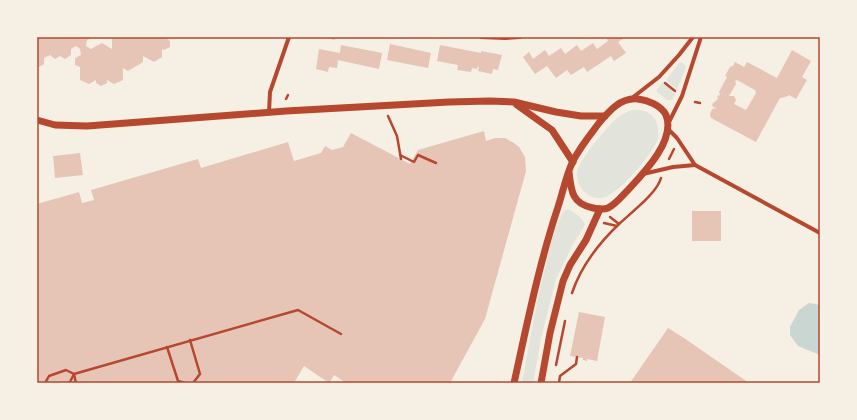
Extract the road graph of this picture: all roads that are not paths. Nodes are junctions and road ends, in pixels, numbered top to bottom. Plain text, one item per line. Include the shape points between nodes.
1 (289, 37) edge
2 (481, 37) edge
3 (520, 37) edge
4 (693, 37) edge
5 (701, 37) edge
6 (506, 38) edge
7 (632, 98) junction
8 (514, 102) junction
9 (269, 112) junction
10 (605, 116) junction
11 (37, 120) edge
12 (668, 127) junction
13 (573, 162) junction
14 (695, 165) junction
15 (569, 172) junction
16 (643, 174) junction
17 (600, 209) junction
18 (820, 233) edge
19 (514, 383) edge
20 (541, 383) edge

1 - 9 street via 270,92
2 - 6 street
3 - 6 street
4 - 7 street via 659,77
5 - 12 street via 682,96
7 - 10 street via 621,102
7 - 12 street via 651,102 659,108 665,114
8 - 9 street via 448,102
8 - 10 street via 581,116
8 - 13 street via 552,130
9 - 11 street via 87,126 55,125
10 - 13 street via 585,141
12 - 14 street
12 - 16 street via 658,154
13 - 15 street
14 - 16 street
14 - 18 street
15 - 17 street via 570,188 577,202 586,207
15 - 19 street via 534,287
16 - 17 street via 616,202
17 - 20 street via 563,281

